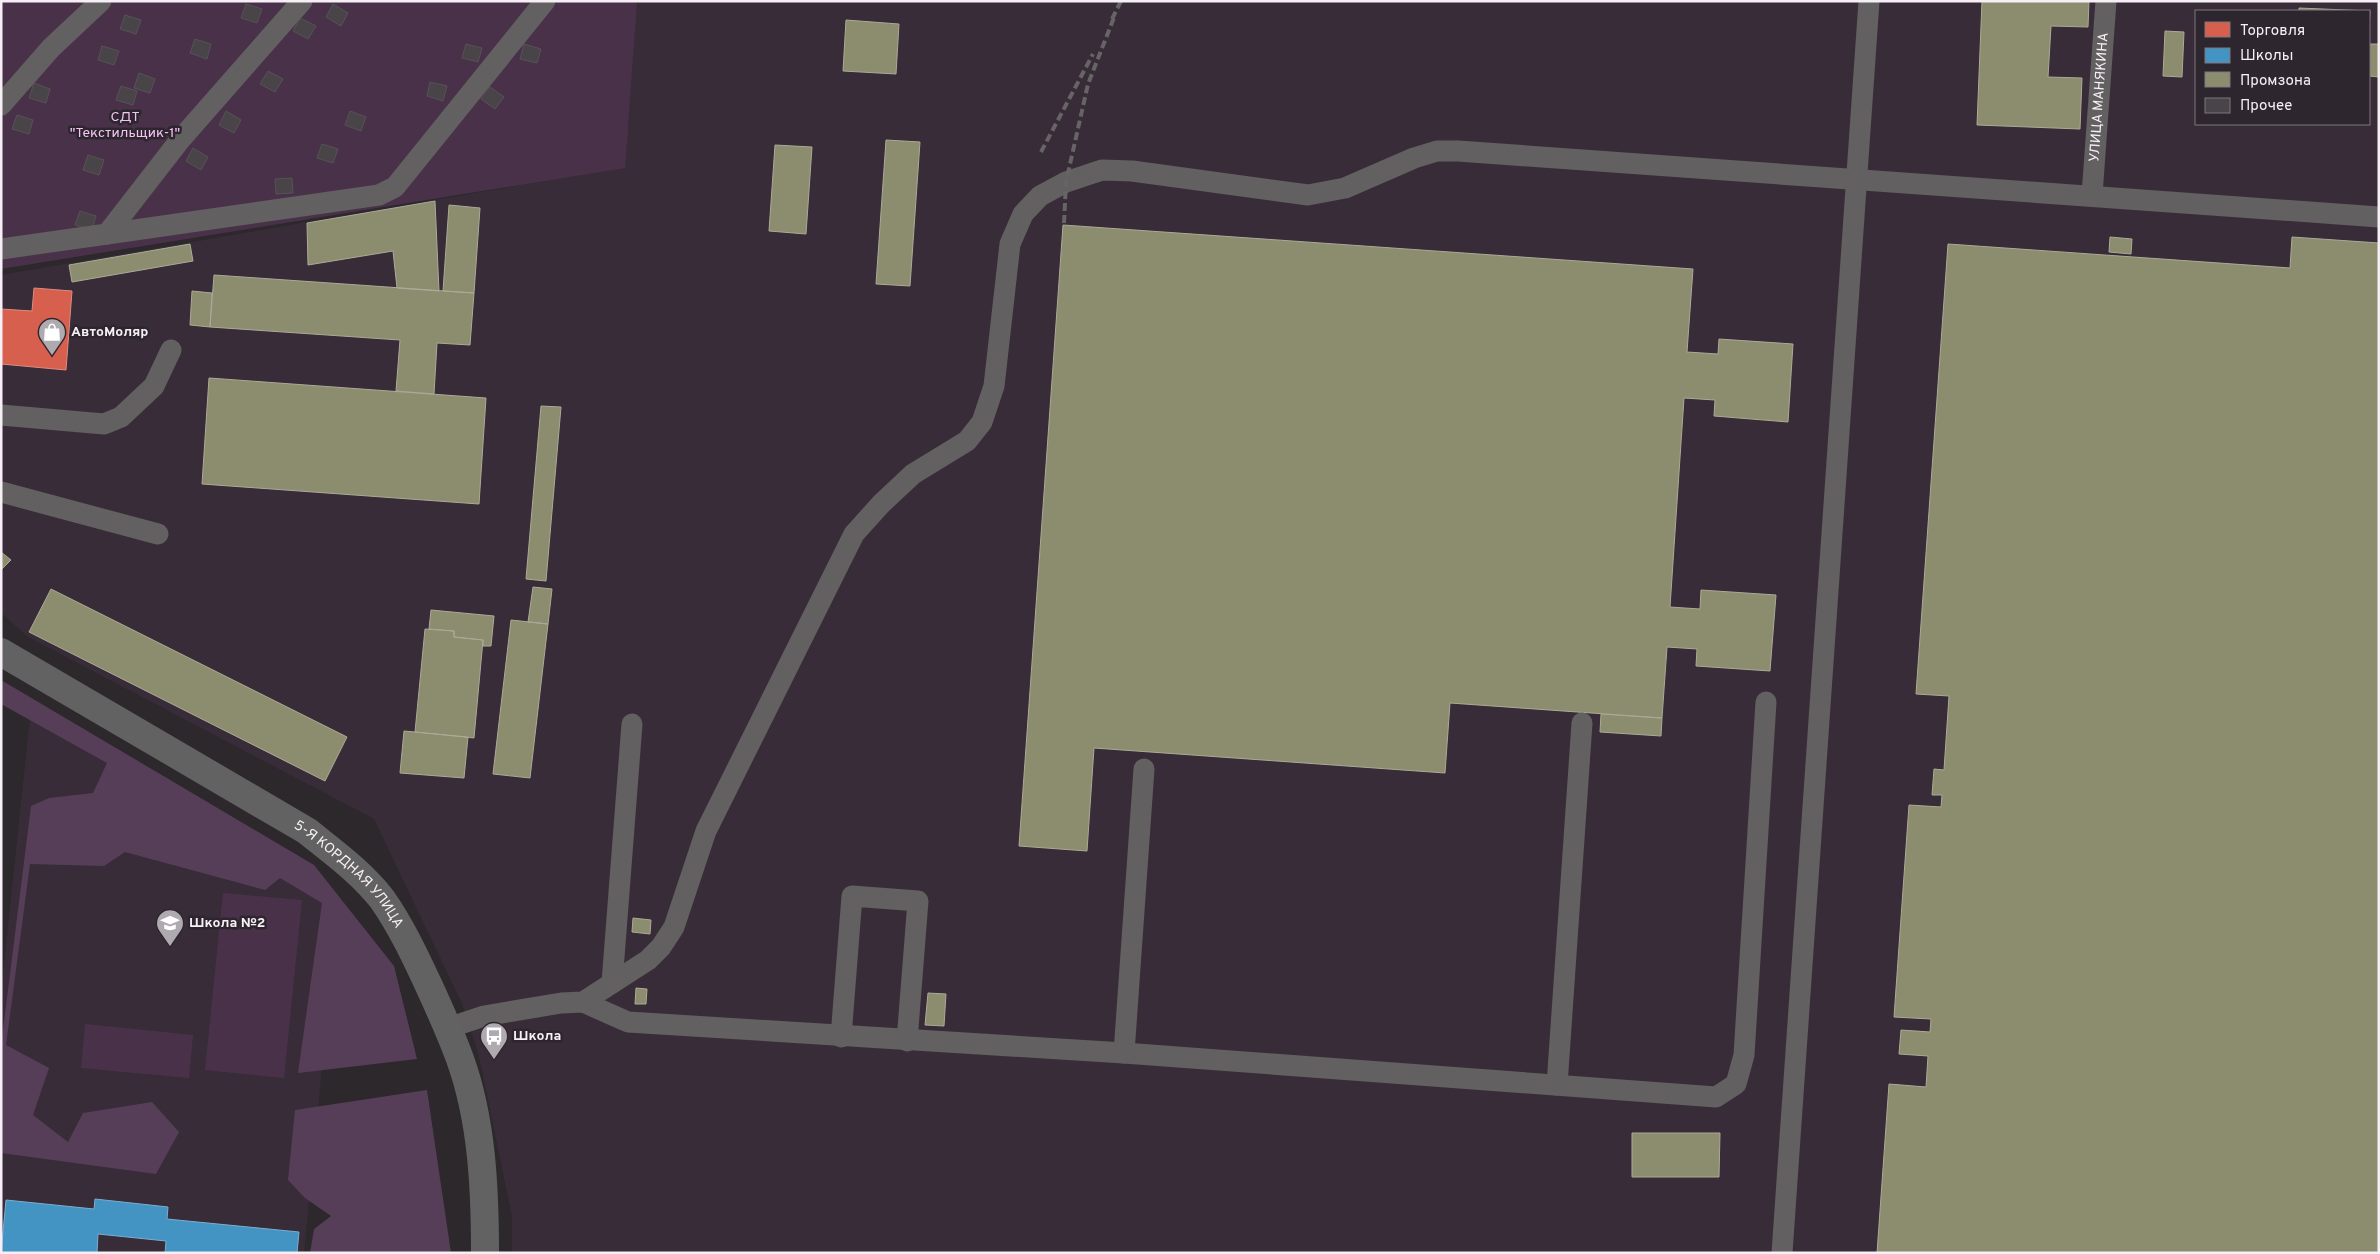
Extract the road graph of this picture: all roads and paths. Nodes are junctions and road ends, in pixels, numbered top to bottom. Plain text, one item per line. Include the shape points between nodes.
1 (101, 1) edge
2 (302, 1) edge
3 (545, 1) edge
4 (1869, 1) edge
5 (2106, 1) edge
6 (1, 105) edge
7 (1857, 179) junction
8 (2092, 195) junction
9 (2379, 217) edge
10 (107, 234) junction
11 (1, 248) edge
12 (171, 350) dead end
13 (1, 415) edge
14 (1, 492) edge
15 (158, 534) dead end
16 (1, 652) edge
17 (1766, 702) dead end
18 (1582, 723) dead end
19 (632, 724) dead end
20 (1144, 770) dead end
21 (612, 983) junction
22 (583, 1002) junction
23 (448, 1028) junction
24 (841, 1037) junction
25 (907, 1041) junction
26 (1124, 1053) junction
27 (1557, 1084) junction
28 (485, 1253) edge
29 (1782, 1253) edge

1 - 6 lane via 51,48
2 - 10 lane via 180,140
3 - 10 lane via 396,187 379,195
4 - 7 lane
5 - 8 lane, УЛИЦА МАНЯКИНА
7 - 8 lane
7 - 21 lane via 1436,151 1345,188 1308,195 1132,171 1102,170 1066,182 1040,196 1023,214 1010,244 994,386 982,422 967,442 913,474 854,534 706,831 674,927 654,954
7 - 29 lane
8 - 9 lane
10 - 11 lane
12 - 13 lane via 154,386 121,417 104,424
14 - 15 lane
16 - 23 main road, 5-Я КОРДНАЯ УЛИЦА via 306,831 352,866 382,899 411,946
17 - 27 lane via 1744,1054 1736,1084 1716,1097
18 - 27 lane
19 - 21 lane
20 - 26 lane
21 - 22 lane
22 - 23 lane via 484,1016
22 - 24 lane via 628,1022
23 - 28 main road, 5-Я КОРДНАЯ УЛИЦА via 470,1090 480,1144
24 - 25 lane
24 - 25 lane via 852,896 918,901
25 - 26 lane
26 - 27 lane

